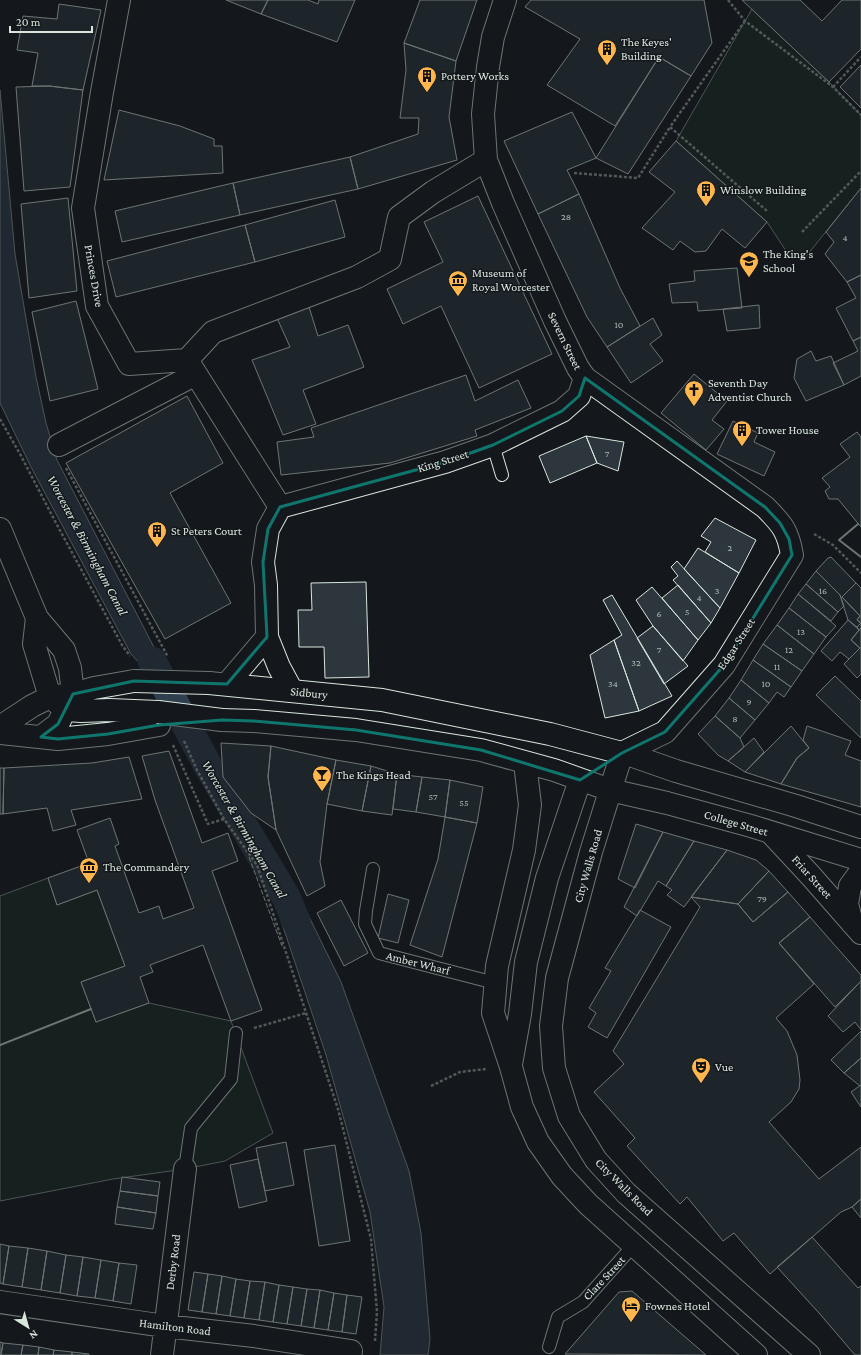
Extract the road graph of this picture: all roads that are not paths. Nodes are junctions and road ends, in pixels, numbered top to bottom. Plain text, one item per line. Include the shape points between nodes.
1 (119, 0) edge
2 (506, 0) edge
3 (486, 160) junction
4 (192, 367) junction
5 (584, 378) junction
6 (59, 445) road end
7 (493, 445) junction
8 (502, 475) dead end
9 (280, 507) junction
10 (765, 507) joint
11 (2, 539) edge
12 (37, 618) junction
13 (267, 637) junction
14 (218, 684) junction
15 (292, 691) junction
16 (63, 700) junction
17 (159, 719) junction
18 (0, 727) edge
19 (0, 733) edge
20 (41, 737) junction
21 (622, 753) junction
22 (525, 763) junction
23 (580, 780) junction
24 (610, 790) junction
25 (861, 827) edge
26 (771, 833) junction
27 (861, 860) edge
28 (373, 869) dead end
29 (861, 871) edge
30 (856, 928) edge
31 (496, 983) junction
32 (236, 1033) road end
33 (511, 1067) junction
34 (185, 1169) joint
35 (633, 1246) junction
36 (0, 1302) edge
37 (166, 1326) junction
38 (549, 1347) dead end
39 (351, 1351) dead end
40 (162, 1355) edge
41 (756, 1355) edge
42 (809, 1355) edge

1 - 4 main road, Princes Drive via 83,208 97,306 129,364
2 - 3 main road, Severn Street via 493,37 488,67 483,114
3 - 4 main road via 433,192 399,217 390,259 357,276 213,332
3 - 5 main road, Severn Street via 555,321
4 - 6 main road
4 - 9 main road
5 - 7 main road, King Street via 579,396 562,411
5 - 10 main road, Severn Street
7 - 8 lane
7 - 9 main road, King Street via 445,462
9 - 13 main road via 268,528 263,562
10 - 21 main road, Edgar Street via 790,539 792,555 724,665 665,732
11 - 12 main road
12 - 16 main road via 34,644
12 - 16 main road via 64,650 70,668
13 - 14 main road
13 - 15 main road
14 - 15 main road, Sidbury
14 - 16 main road, Sidbury, bridge via 134,681 94,688
15 - 21 main road, Sidbury via 382,700 550,734
16 - 17 main road via 81,712 113,710
16 - 18 main road, Sidbury via 32,706
16 - 20 main road via 58,724
17 - 20 main road via 108,734 58,739
17 - 22 main road, bridge via 254,721 356,730 481,750
19 - 20 main road
21 - 23 main road, Edgar Street
21 - 24 main road, City Walls Road
21 - 25 main road
22 - 23 main road
22 - 31 main road via 530,806 524,850 497,966
23 - 24 main road
23 - 33 main road via 547,878 526,962
24 - 26 main road, College Street via 667,803
24 - 42 main road, City Walls Road via 557,978 551,1026 554,1068 568,1116 596,1160 626,1193
26 - 27 main road, College Street
26 - 30 main road, Friar Street
28 - 31 lane, Amber Wharf via 365,924 379,953
29 - 30 main road, Friar Street via 850,886 848,904
31 - 33 main road via 493,1013
32 - 34 lane via 231,1079 191,1128
33 - 35 main road via 522,1107 538,1142 562,1176
34 - 37 main road, Derby Road
35 - 38 lane, Clare Street via 583,1302 558,1317
35 - 41 main road
36 - 37 main road, Hamilton Road
37 - 39 main road, Hamilton Road
37 - 40 main road, Derby Road

